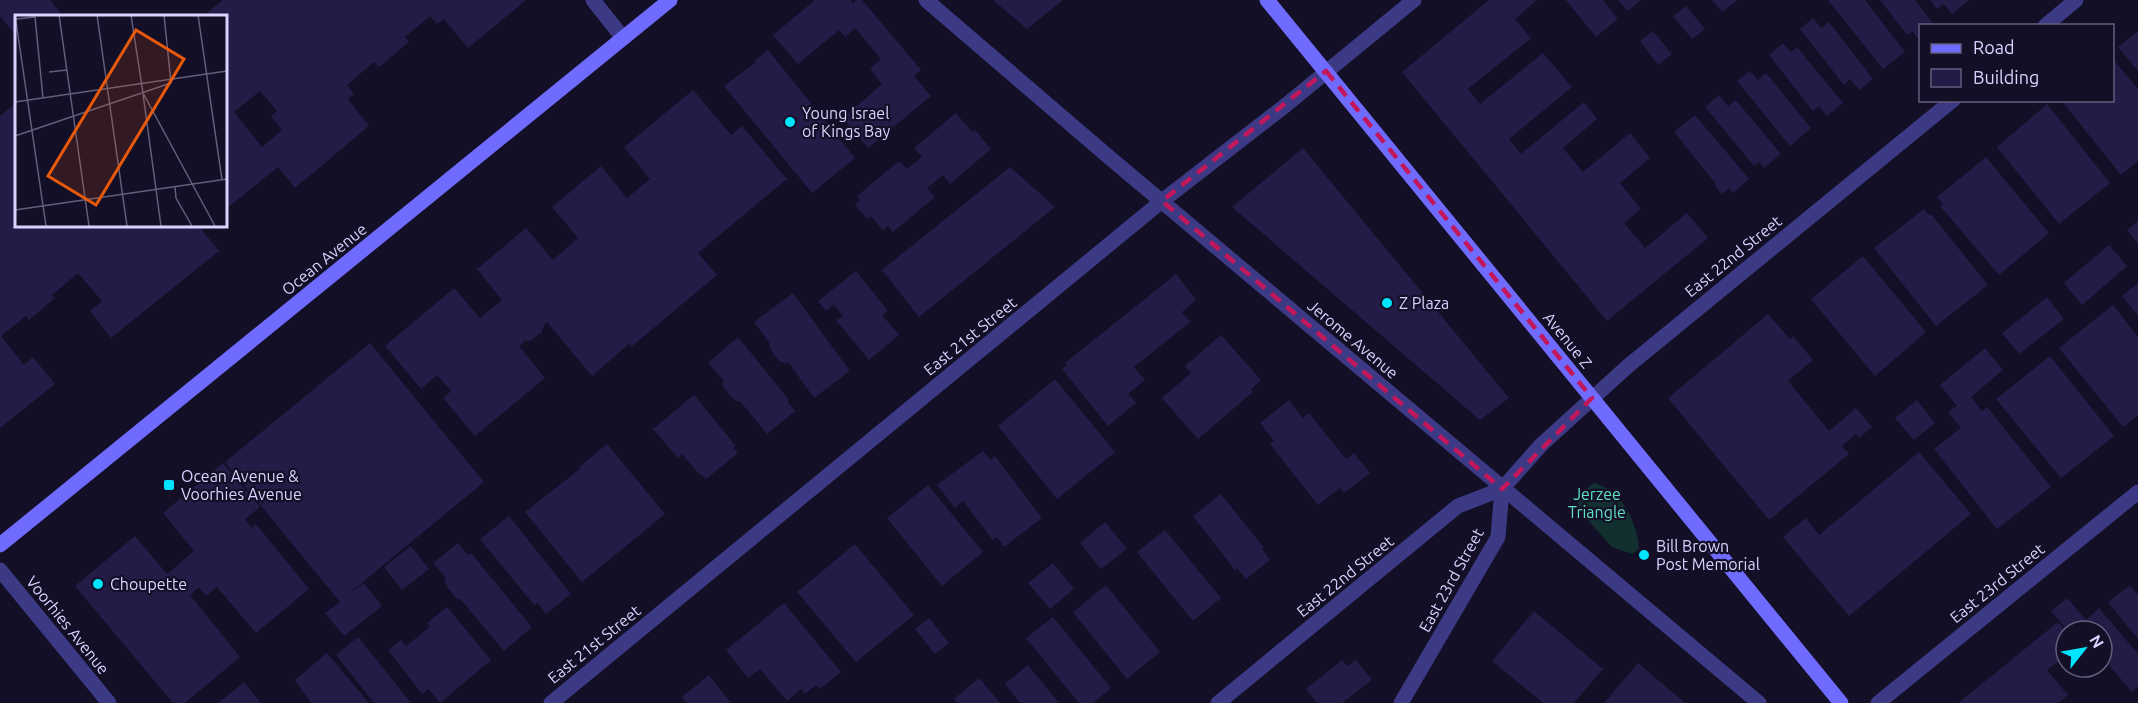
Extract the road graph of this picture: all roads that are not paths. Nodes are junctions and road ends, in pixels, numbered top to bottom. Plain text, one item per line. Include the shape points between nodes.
1 (593, 0) edge
2 (670, 0) edge
3 (926, 0) edge
4 (1267, 0) edge
5 (1414, 0) edge
6 (2076, 0) edge
7 (2047, 24) edge
8 (623, 38) junction
9 (1326, 71) junction
10 (1951, 102) edge
11 (1162, 201) junction
12 (1592, 398) junction
13 (1502, 489) junction
14 (2138, 492) edge
15 (0, 545) edge
16 (0, 570) edge
17 (109, 703) edge
18 (551, 703) edge
19 (1218, 703) edge
20 (1401, 703) edge
21 (1759, 703) edge
22 (1841, 703) edge
23 (1878, 703) edge

1 - 8 street
2 - 8 street, Ocean Avenue
3 - 11 street, Jerome Avenue
4 - 9 street, Avenue Z
5 - 9 street, East 21st Street
6 - 7 street
8 - 15 street, Ocean Avenue
9 - 11 street, East 21st Street
9 - 12 street, Avenue Z
10 - 12 street, East 22nd Street
11 - 13 street, Jerome Avenue
11 - 18 street, East 21st Street
12 - 13 street, East 22nd Street via 1540,445
12 - 22 street, Avenue Z
13 - 19 street, East 22nd Street via 1458,506
13 - 20 street, East 23rd Street via 1498,537
13 - 21 street, Jerome Avenue
14 - 23 street, East 23rd Street
16 - 17 street, Voorhies Avenue

